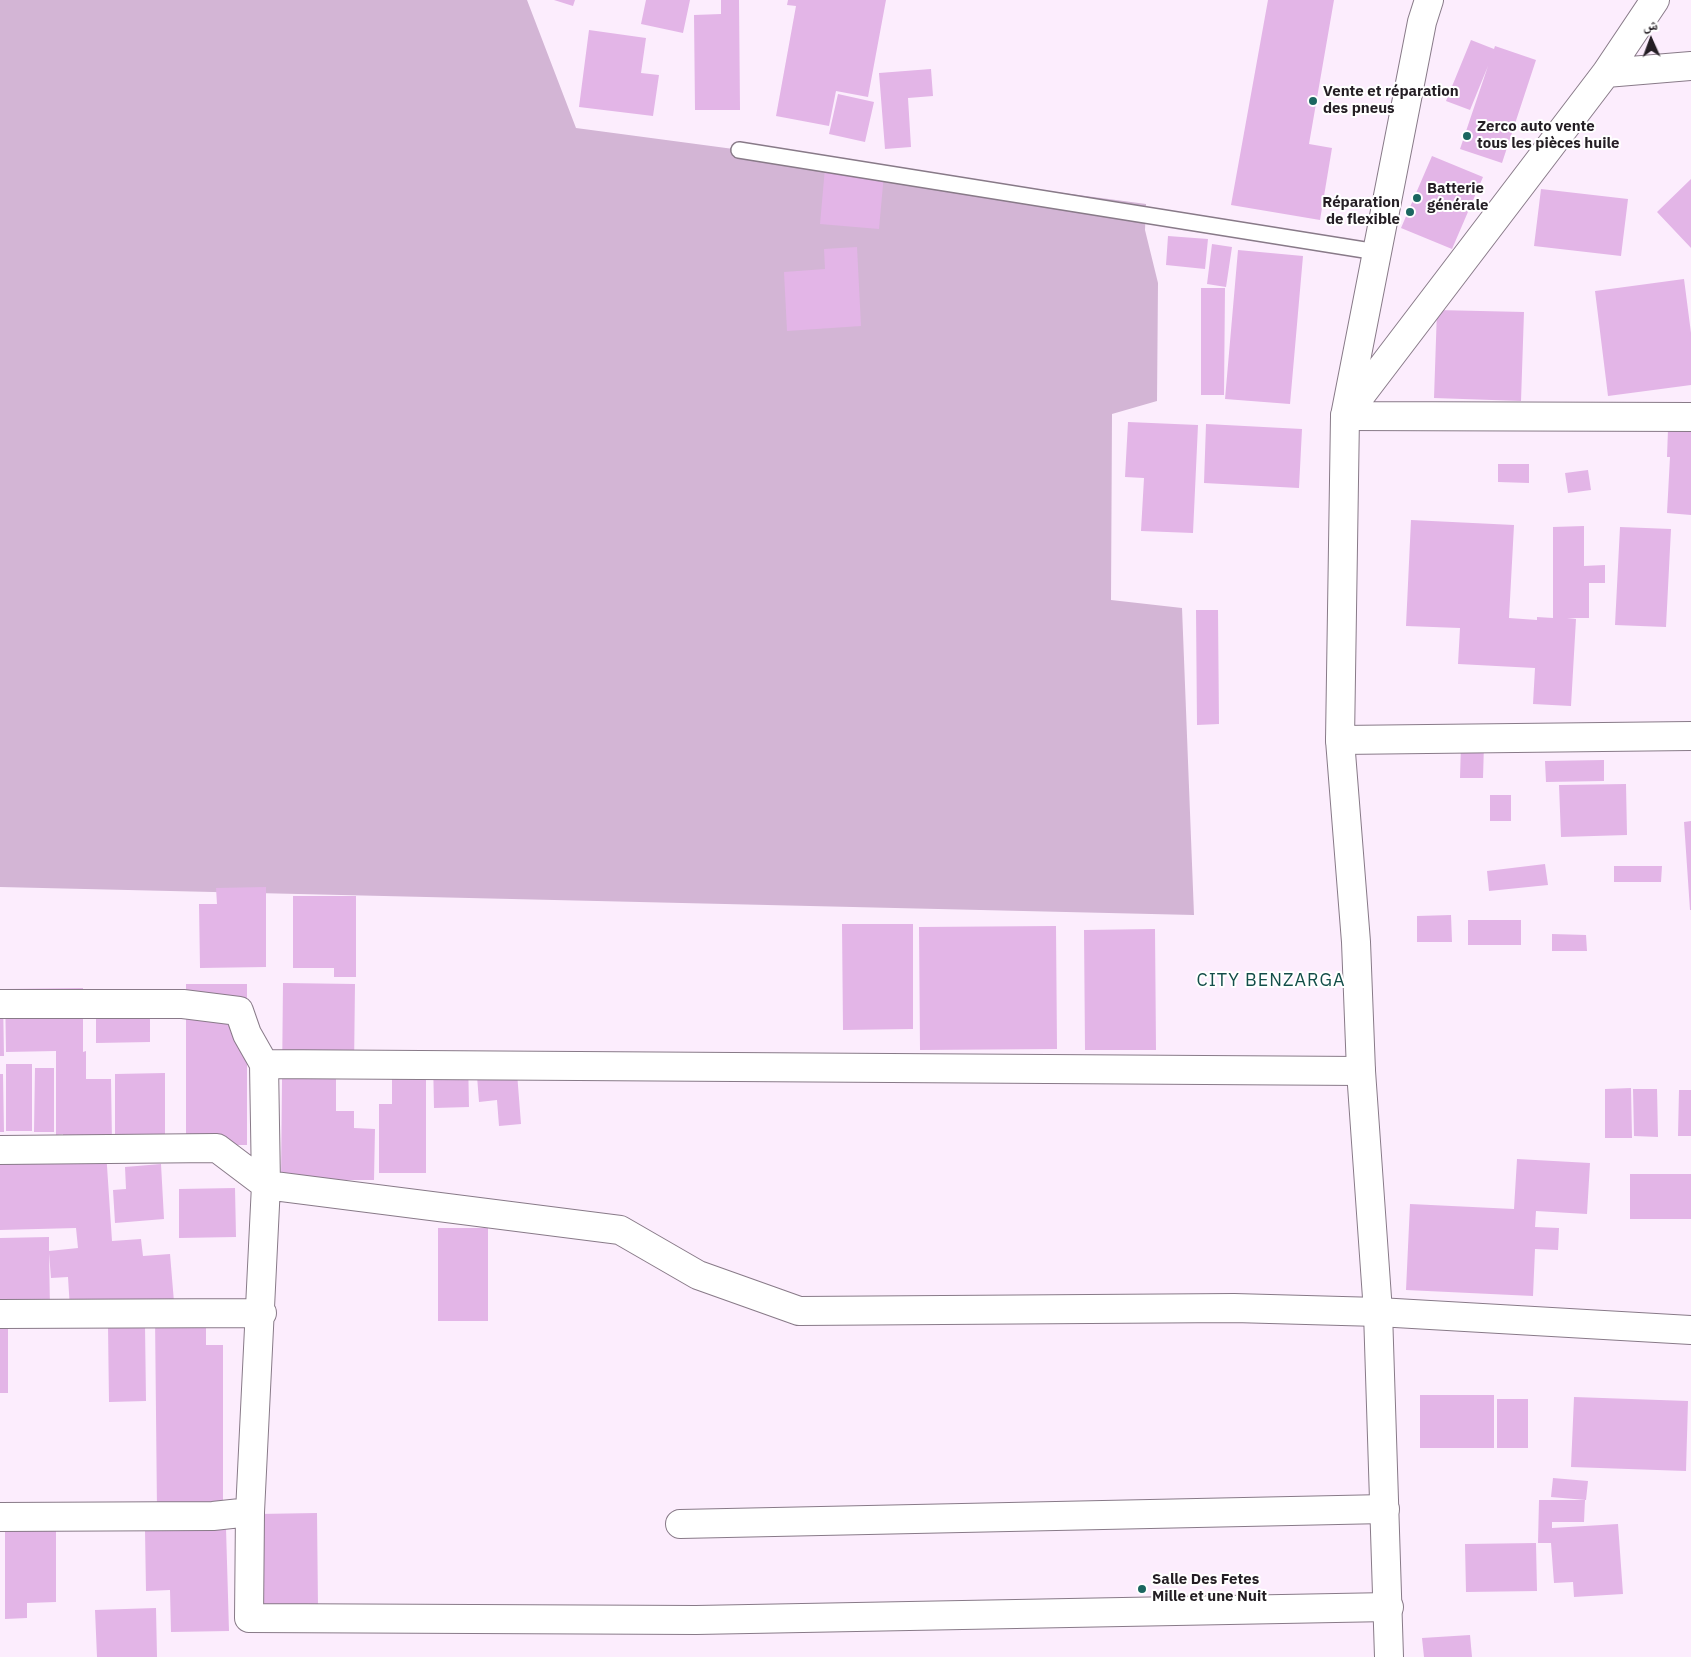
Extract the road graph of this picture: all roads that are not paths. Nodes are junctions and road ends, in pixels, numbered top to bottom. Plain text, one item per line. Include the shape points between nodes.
1 (1429, 0) edge
2 (1655, 0) edge
3 (1691, 66) edge
4 (1606, 74) junction
5 (739, 150) dead end
6 (1377, 252) junction
7 (1345, 416) junction
8 (1691, 417) edge
9 (1691, 736) edge
10 (1340, 740) junction
11 (0, 1004) edge
12 (264, 1064) junction
13 (1361, 1071) junction
14 (0, 1150) edge
15 (266, 1185) junction
16 (262, 1312) junction
17 (1378, 1312) junction
18 (0, 1314) edge
19 (1691, 1330) edge
20 (1385, 1509) junction
21 (250, 1512) junction
22 (0, 1517) edge
23 (680, 1524) dead end
24 (1389, 1607) junction
25 (1389, 1657) edge

1 - 6 street
2 - 4 street
3 - 4 street
4 - 7 street
5 - 6 lane
6 - 7 street
7 - 8 street
7 - 10 street
9 - 10 street
10 - 13 street via 1356,942
11 - 12 street via 183,1004 239,1011 247,1034
12 - 13 street
12 - 15 street
13 - 17 street
14 - 15 street via 217,1148
15 - 16 street
15 - 17 street via 620,1230 698,1275 799,1311 1234,1308
16 - 18 street
16 - 21 street
17 - 19 street
17 - 20 street
20 - 23 street
20 - 24 street
21 - 22 street via 212,1516
21 - 24 street via 249,1618 696,1620
24 - 25 street

